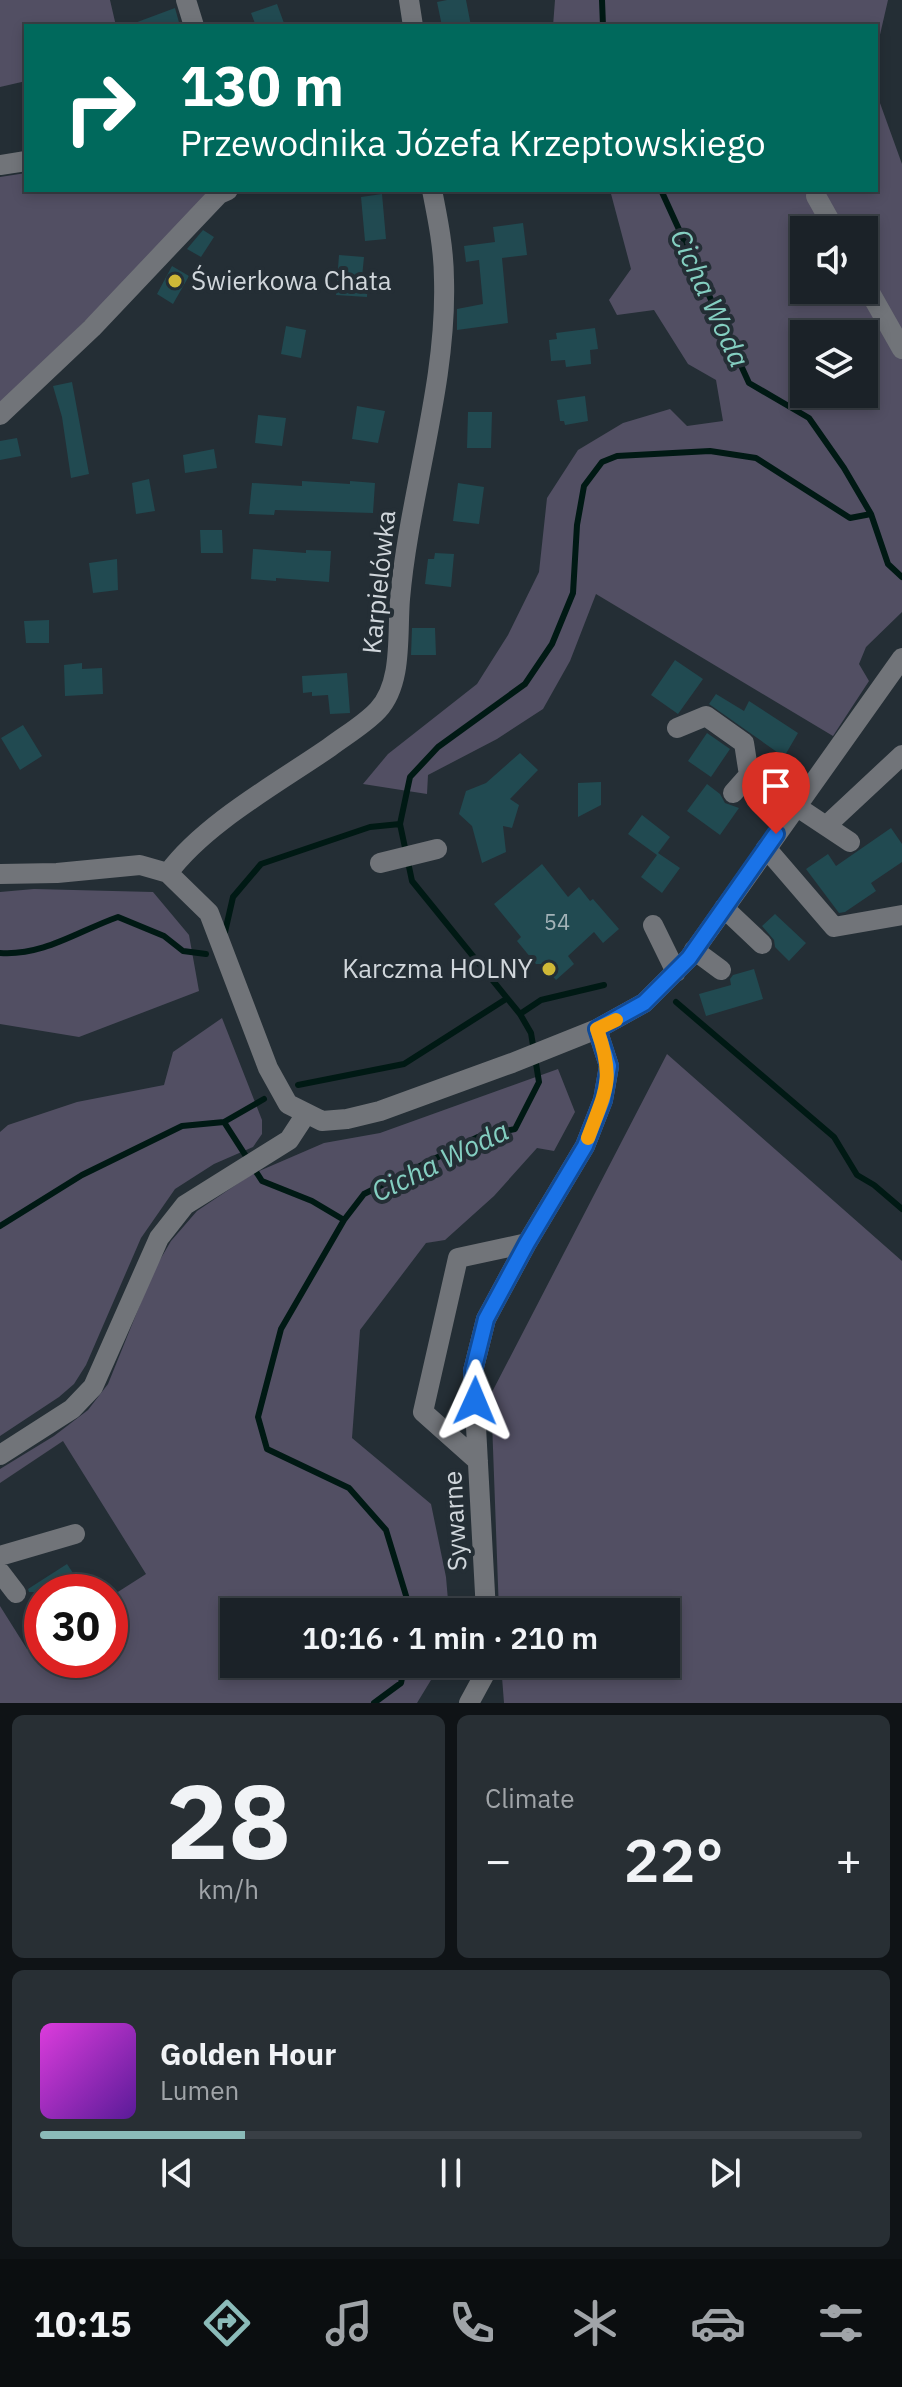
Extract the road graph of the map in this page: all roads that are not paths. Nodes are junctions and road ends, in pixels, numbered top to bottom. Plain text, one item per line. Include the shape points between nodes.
1 (186, 0) edge
2 (409, 0) edge
3 (193, 24) edge
4 (413, 24) edge
5 (24, 161) edge
6 (0, 165) edge
7 (224, 192) edge
8 (432, 192) edge
9 (816, 196) dead end
10 (827, 216) edge
11 (876, 304) edge
12 (902, 349) edge
13 (0, 415) edge
14 (899, 670) edge
15 (677, 728) dead end
16 (902, 755) edge
17 (749, 775) junction
18 (733, 793) dead end
19 (796, 807) junction
20 (826, 826) junction
21 (850, 842) dead end
22 (766, 848) junction
23 (431, 850) dead end
24 (387, 862) dead end
25 (168, 873) junction
26 (0, 874) edge
27 (724, 908) junction
28 (902, 915) edge
29 (653, 925) dead end
30 (762, 944) dead end
31 (694, 950) junction
32 (721, 970) dead end
33 (676, 972) junction
34 (597, 1029) junction
35 (306, 1114) junction
36 (527, 1243) junction
37 (0, 1455) edge
38 (478, 1461) junction
39 (75, 1534) dead end
40 (0, 1556) edge
41 (0, 1572) edge
42 (16, 1593) dead end
43 (485, 1598) edge
44 (482, 1678) edge
45 (488, 1678) edge
46 (469, 1703) edge
47 (489, 1703) edge

1 - 3 street
2 - 4 street
5 - 6 street
7 - 13 street
8 - 25 street, Karpielówka via 443,267 442,332 389,697 348,734 215,826
9 - 10 street
11 - 12 street
14 - 19 street
15 - 17 street via 706,716 744,743
16 - 20 street
17 - 18 street
17 - 19 street
19 - 20 street
19 - 22 street
20 - 21 street
22 - 27 street
22 - 28 street via 834,927
23 - 24 street
25 - 26 street via 140,865
25 - 35 street via 209,913 273,1080 288,1104
27 - 30 street
27 - 31 street
29 - 33 street
31 - 32 street
31 - 33 street
33 - 34 street via 644,1003
34 - 35 street via 369,1114 322,1121
34 - 36 street, Sywarne via 609,1066 603,1100 585,1146
35 - 37 street via 289,1140 204,1190 170,1220 93,1387 72,1409
36 - 38 street, Sywarne via 486,1319 473,1371
36 - 38 street via 458,1258 426,1397 423,1412
38 - 43 street, Sywarne
39 - 40 street
41 - 42 street
44 - 46 street
45 - 47 street

